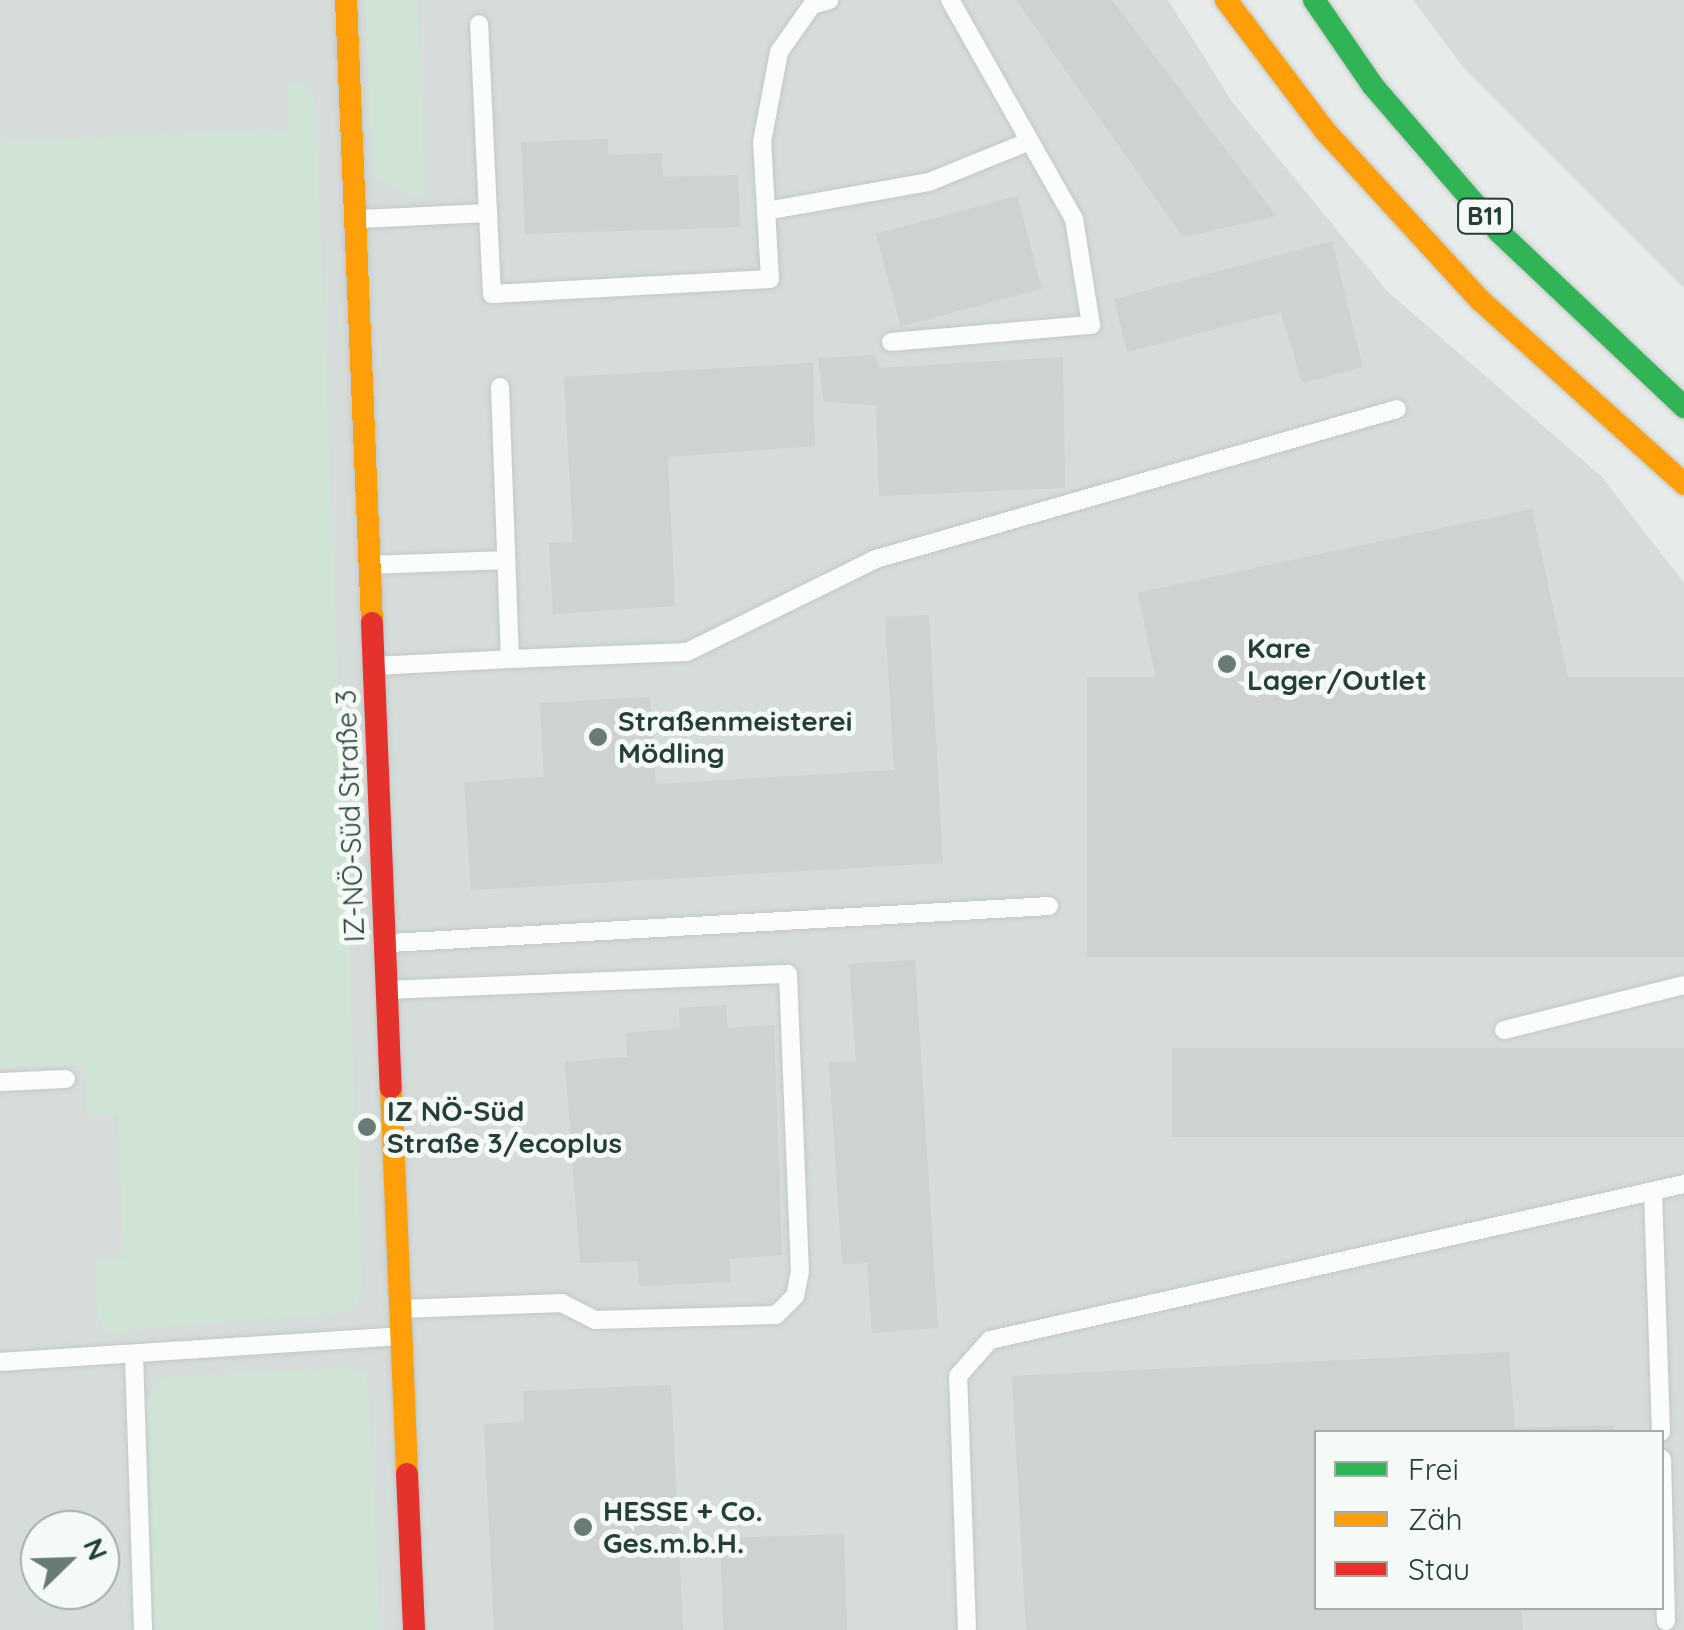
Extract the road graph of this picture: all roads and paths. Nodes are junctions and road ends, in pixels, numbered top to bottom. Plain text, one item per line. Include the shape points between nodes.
1 (346, 0) edge
2 (830, 0) edge
3 (950, 0) edge
4 (1226, 0) edge
5 (1314, 0) edge
6 (480, 24) dead end
7 (1030, 141) junction
8 (766, 211) junction
9 (488, 212) junction
10 (354, 219) junction
11 (891, 342) dead end
12 (500, 387) dead end
13 (1684, 406) edge
14 (1397, 409) dead end
15 (1684, 484) edge
16 (506, 560) junction
17 (370, 566) junction
18 (510, 659) junction
19 (374, 666) junction
20 (1049, 906) dead end
21 (385, 943) junction
22 (1684, 986) edge
23 (388, 990) junction
24 (1504, 1030) dead end
25 (66, 1079) dead end
26 (0, 1082) edge
27 (1684, 1184) edge
28 (1653, 1191) junction
29 (401, 1308) junction
30 (401, 1336) junction
31 (134, 1356) junction
32 (0, 1362) edge
33 (1661, 1430) edge
34 (1664, 1542) edge
35 (1684, 1613) edge
36 (1666, 1626) edge
37 (143, 1630) edge
38 (414, 1630) edge
39 (967, 1630) edge

1 - 10 street, IZ-NÖ-Süd Straße 3
2 - 8 lane via 812,5 779,52 762,142
3 - 7 lane
4 - 15 street, B11 via 1326,132 1480,300
5 - 13 street, B11 via 1373,86 1499,232
6 - 9 lane
7 - 8 lane via 929,182
7 - 11 lane via 1074,219 1092,325
8 - 9 lane via 770,279 492,294
9 - 10 lane
10 - 17 street, IZ-NÖ-Süd Straße 3
12 - 16 lane
14 - 18 lane via 876,559 686,652
16 - 17 lane
16 - 18 lane
17 - 19 street, IZ-NÖ-Süd Straße 3
18 - 19 lane
19 - 21 street, IZ-NÖ-Süd Straße 3
20 - 21 lane
21 - 23 street, IZ-NÖ-Süd Straße 3
22 - 24 lane
23 - 29 street, IZ-NÖ-Süd Straße 3
23 - 29 lane via 788,974 800,1270 795,1296 776,1315 596,1320 562,1303
25 - 26 lane
27 - 28 lane
28 - 33 lane
28 - 39 lane via 990,1340 958,1376
29 - 30 street, IZ-NÖ-Süd Straße 3
30 - 31 lane
30 - 38 street, IZ-NÖ-Süd Straße 3
31 - 32 lane
31 - 37 lane
34 - 36 lane
35 - 36 lane

